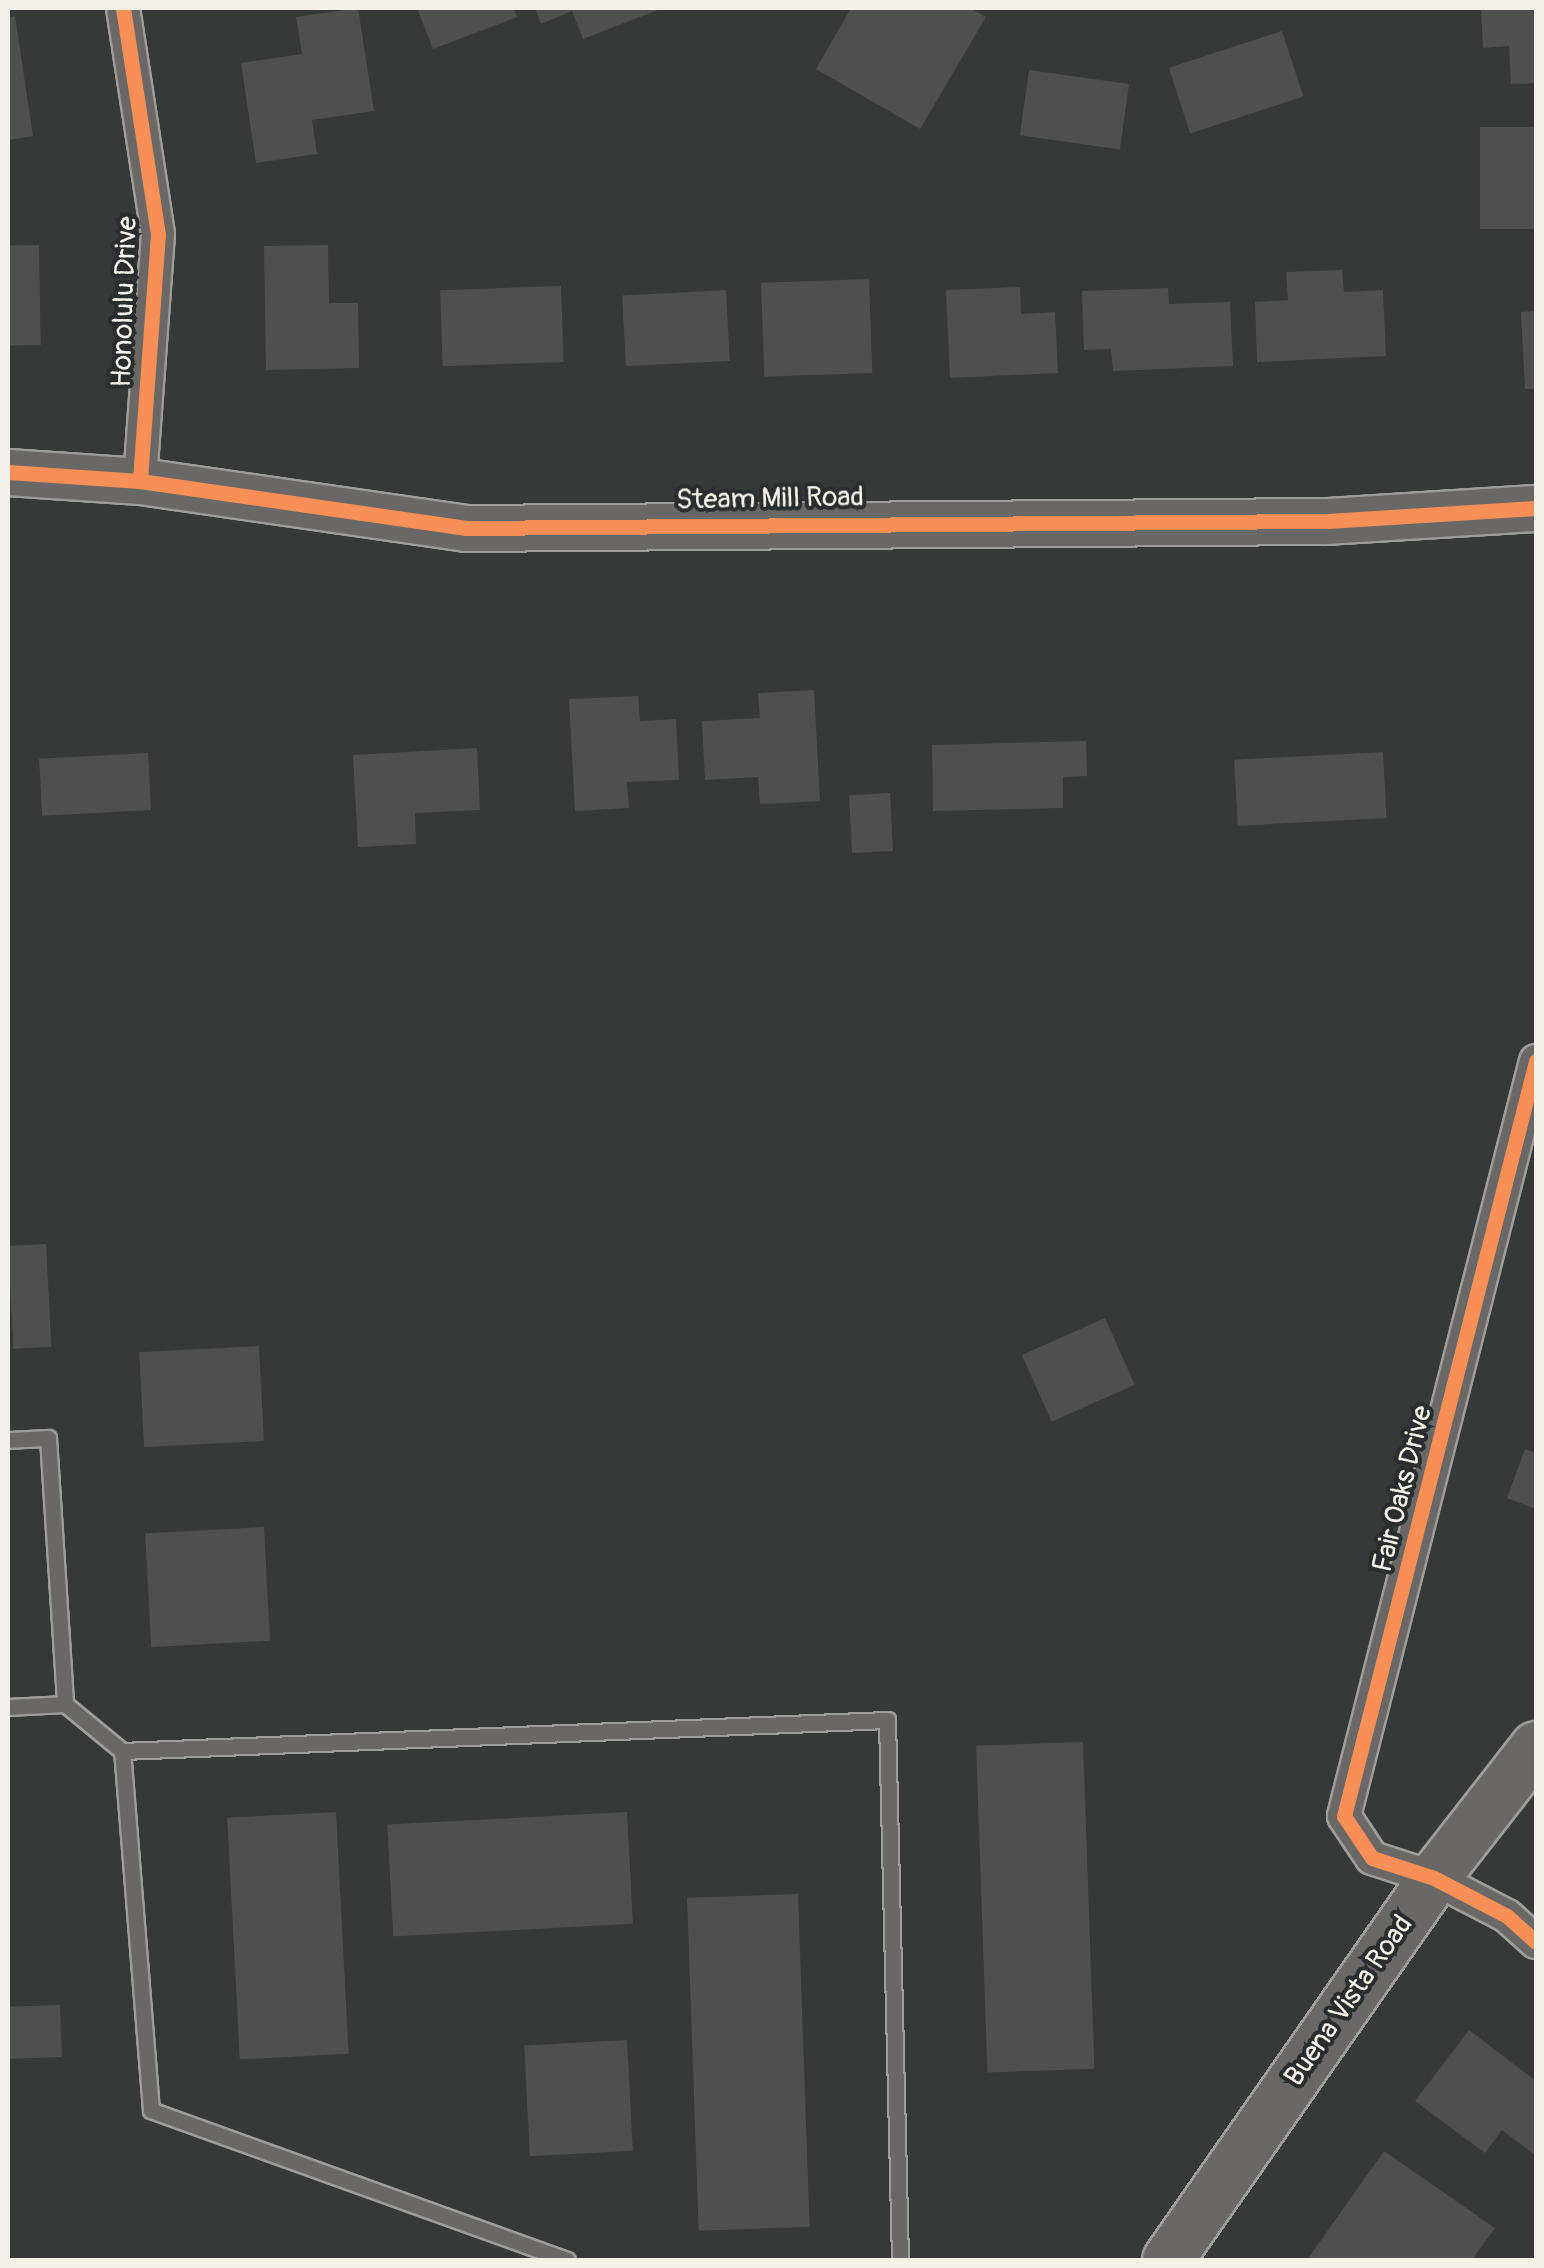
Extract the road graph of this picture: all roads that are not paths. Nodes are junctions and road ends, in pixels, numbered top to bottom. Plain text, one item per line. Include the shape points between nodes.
1 (123, 8) edge
2 (8, 472) edge
3 (140, 481) junction
4 (1536, 508) edge
5 (1536, 1062) edge
6 (8, 1440) edge
7 (66, 1704) junction
8 (8, 1707) edge
9 (1536, 1747) edge
10 (122, 1751) junction
11 (1434, 1878) junction
12 (1536, 1942) edge
13 (567, 2260) edge
14 (900, 2260) edge
15 (1168, 2260) edge

1 - 3 street, Honolulu Drive via 158,234
2 - 3 street, Steam Mill Road
3 - 4 street, Steam Mill Road via 464,528 1327,521
5 - 11 street, Fair Oaks Drive via 1344,1816 1372,1858
6 - 7 lane via 48,1438
7 - 8 lane
7 - 10 lane
9 - 11 main road, Buena Vista Road
10 - 13 lane via 151,2110
10 - 14 lane via 888,1720
11 - 12 street, Fair Oaks Drive via 1508,1916
11 - 15 main road, Buena Vista Road

